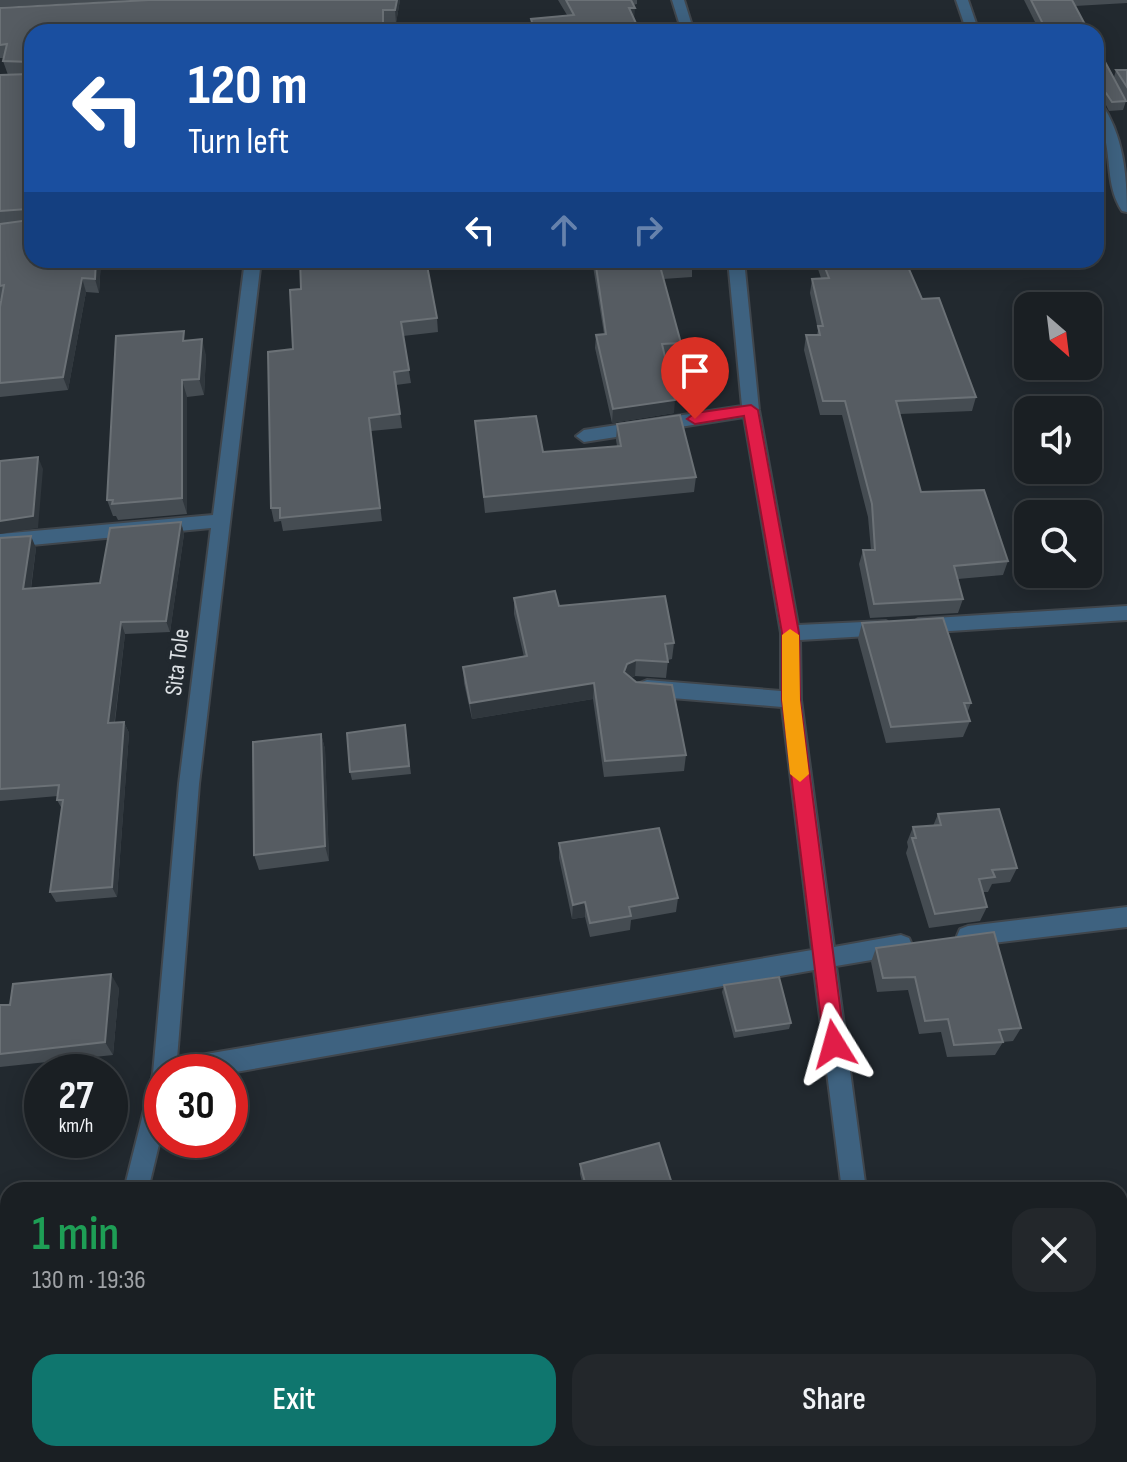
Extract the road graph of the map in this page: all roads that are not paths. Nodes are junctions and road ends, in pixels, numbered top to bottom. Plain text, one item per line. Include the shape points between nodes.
1 (678, 0) edge
2 (962, 0) edge
3 (686, 24) edge
4 (970, 24) edge
5 (1104, 112) edge
6 (1127, 208) edge
7 (252, 268) edge
8 (737, 268) edge
9 (751, 410) junction
10 (584, 436) dead end
11 (220, 521) junction
12 (0, 541) edge
13 (1127, 613) edge
14 (790, 633) junction
15 (636, 687) edge
16 (791, 700) junction
17 (1127, 917) edge
18 (822, 956) junction
19 (167, 1054) edge
20 (248, 1058) edge
21 (144, 1156) edge
22 (138, 1182) edge
23 (853, 1182) edge

1 - 3 street
2 - 4 street
5 - 6 street via 1123,148 1120,198
7 - 11 street, Sita Tole
8 - 9 street
9 - 10 street
9 - 14 street
11 - 12 street
11 - 19 street, Sita Tole via 189,784
13 - 14 street
14 - 16 street
15 - 16 street
16 - 18 street
17 - 18 street
18 - 20 street
18 - 23 street
21 - 22 street

